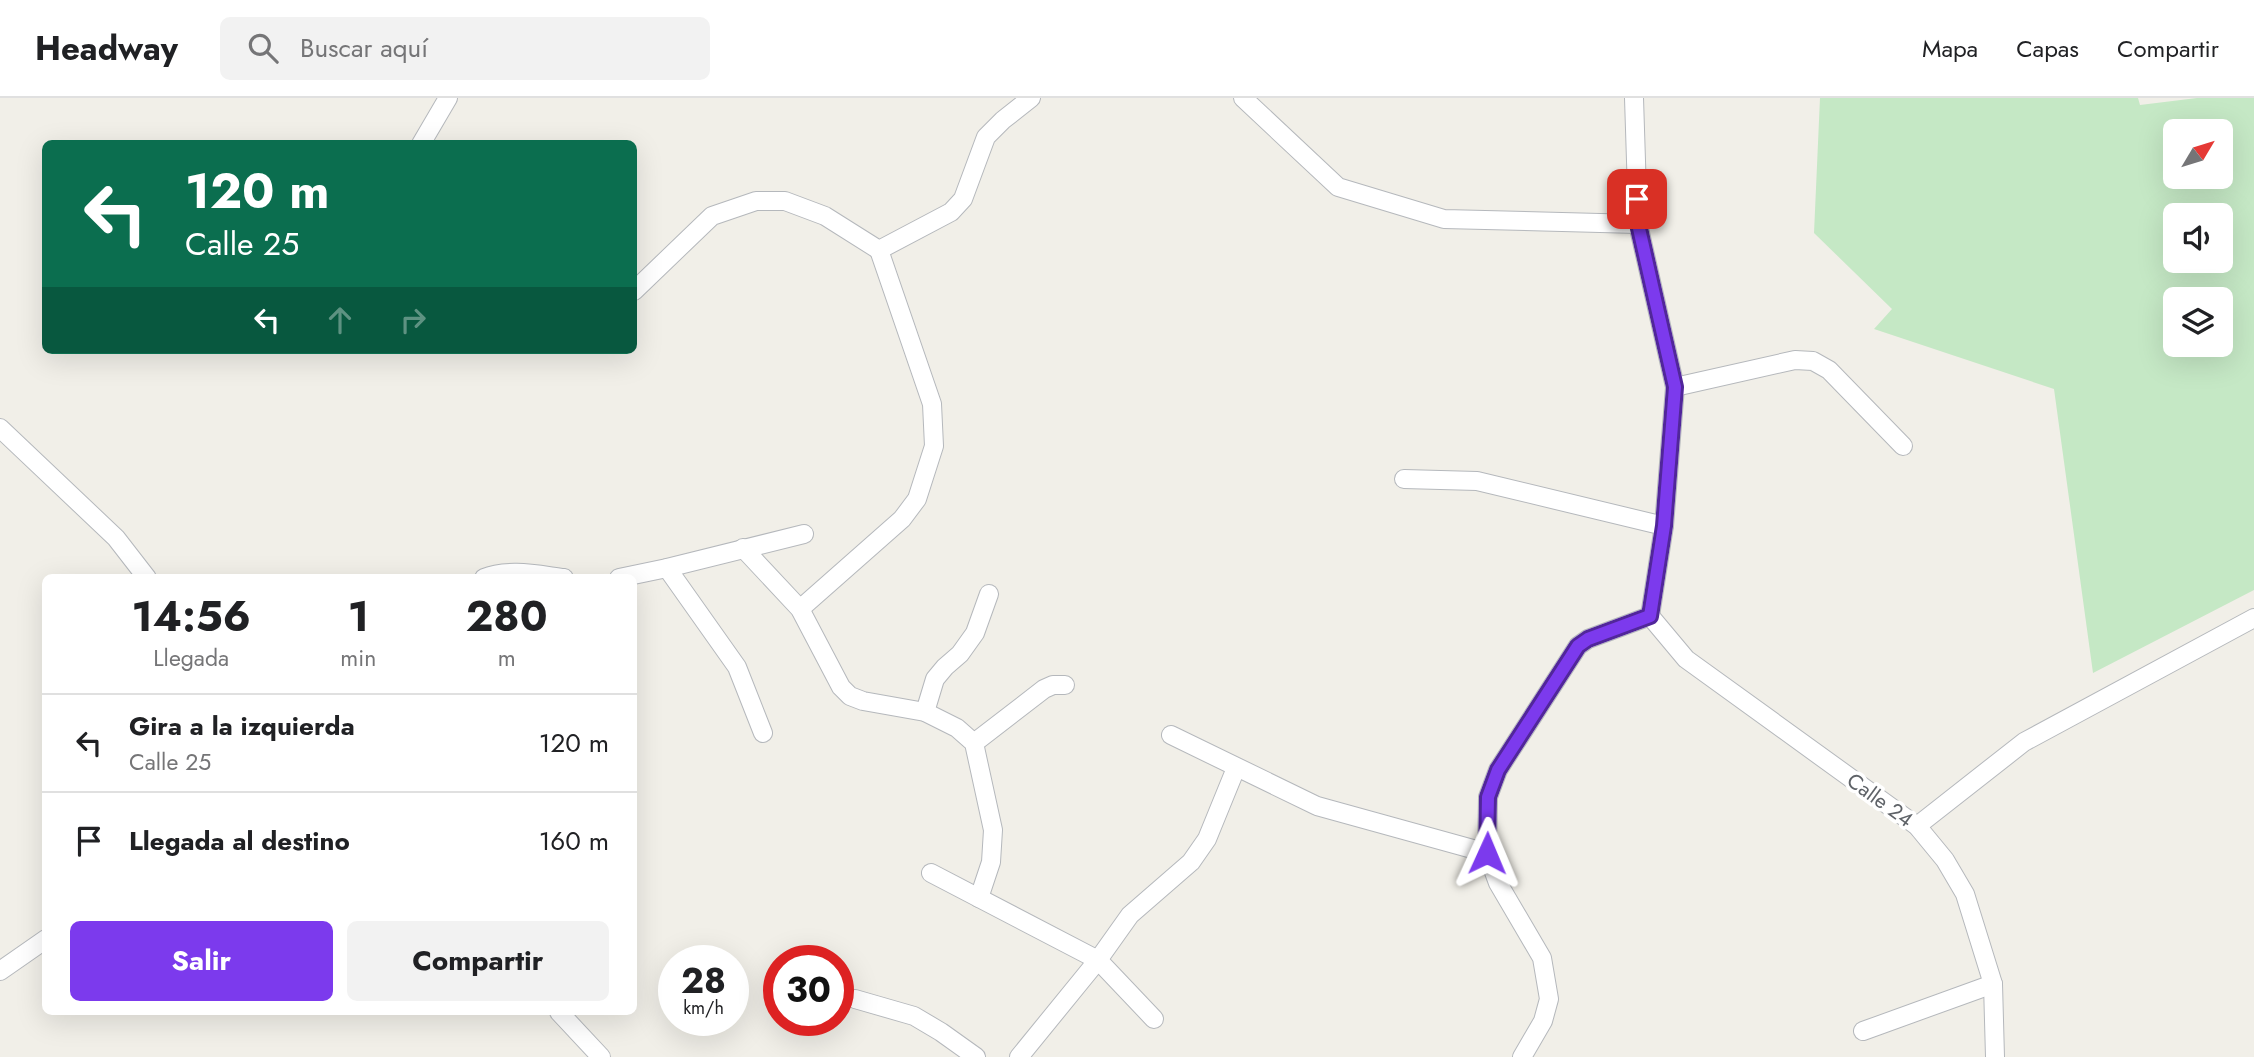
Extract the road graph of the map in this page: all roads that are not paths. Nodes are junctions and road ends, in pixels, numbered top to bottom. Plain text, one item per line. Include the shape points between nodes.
1 (448, 98) edge
2 (1031, 98) edge
3 (1243, 98) edge
4 (1634, 98) edge
5 (423, 140) edge
6 (1638, 224) junction
7 (878, 250) junction
8 (637, 288) edge
9 (1675, 387) junction
10 (0, 428) edge
11 (1903, 446) dead end
12 (1404, 479) dead end
13 (1664, 526) junction
14 (804, 534) dead end
15 (743, 548) junction
16 (667, 568) junction
17 (144, 574) edge
18 (494, 574) edge
19 (530, 574) edge
20 (637, 574) edge
21 (989, 594) dead end
22 (800, 609) junction
23 (1650, 616) junction
24 (2254, 618) edge
25 (1065, 685) dead end
26 (925, 712) junction
27 (763, 733) dead end
28 (1171, 736) dead end
29 (974, 743) junction
30 (1236, 768) junction
31 (1917, 826) junction
32 (1487, 853) junction
33 (931, 873) dead end
34 (979, 898) junction
35 (42, 942) edge
36 (1098, 960) junction
37 (0, 971) edge
38 (1993, 985) junction
39 (855, 999) dead end
40 (562, 1015) edge
41 (1154, 1019) dead end
42 (1863, 1031) dead end
43 (600, 1057) edge
44 (976, 1057) edge
45 (1020, 1057) edge
46 (1522, 1057) edge
47 (1995, 1057) edge

1 - 5 street
2 - 7 street via 986,137 964,199 951,212
3 - 6 street via 1338,187 1444,219
4 - 6 street
6 - 9 street
7 - 8 street via 825,216 785,201 756,201 712,216
7 - 22 street via 932,404 934,446 917,499 902,519
9 - 11 street via 1795,360 1813,361 1829,370
9 - 13 street
10 - 17 street via 116,538
12 - 13 street via 1478,481
13 - 23 street
14 - 15 street
15 - 16 street
15 - 22 street
16 - 20 street
16 - 27 street via 737,667
18 - 19 street
21 - 26 street via 975,633 935,679
22 - 26 street via 850,696
23 - 31 street, Calle 24 via 1686,659
23 - 32 street via 1578,646 1498,770 1488,797
24 - 31 street via 2024,742
25 - 29 street via 1044,689
26 - 29 street via 957,728
28 - 30 street
29 - 34 street via 993,830 991,862
30 - 32 street via 1317,806
30 - 36 street via 1202,847 1130,915
31 - 38 street, Calle 24 via 1965,894
32 - 46 street via 1498,883 1542,958 1549,999 1543,1021
33 - 34 street
34 - 36 street
35 - 37 street
36 - 41 street
36 - 45 street
38 - 42 street
38 - 47 street, Calle 24
39 - 44 street via 914,1016
40 - 43 street

